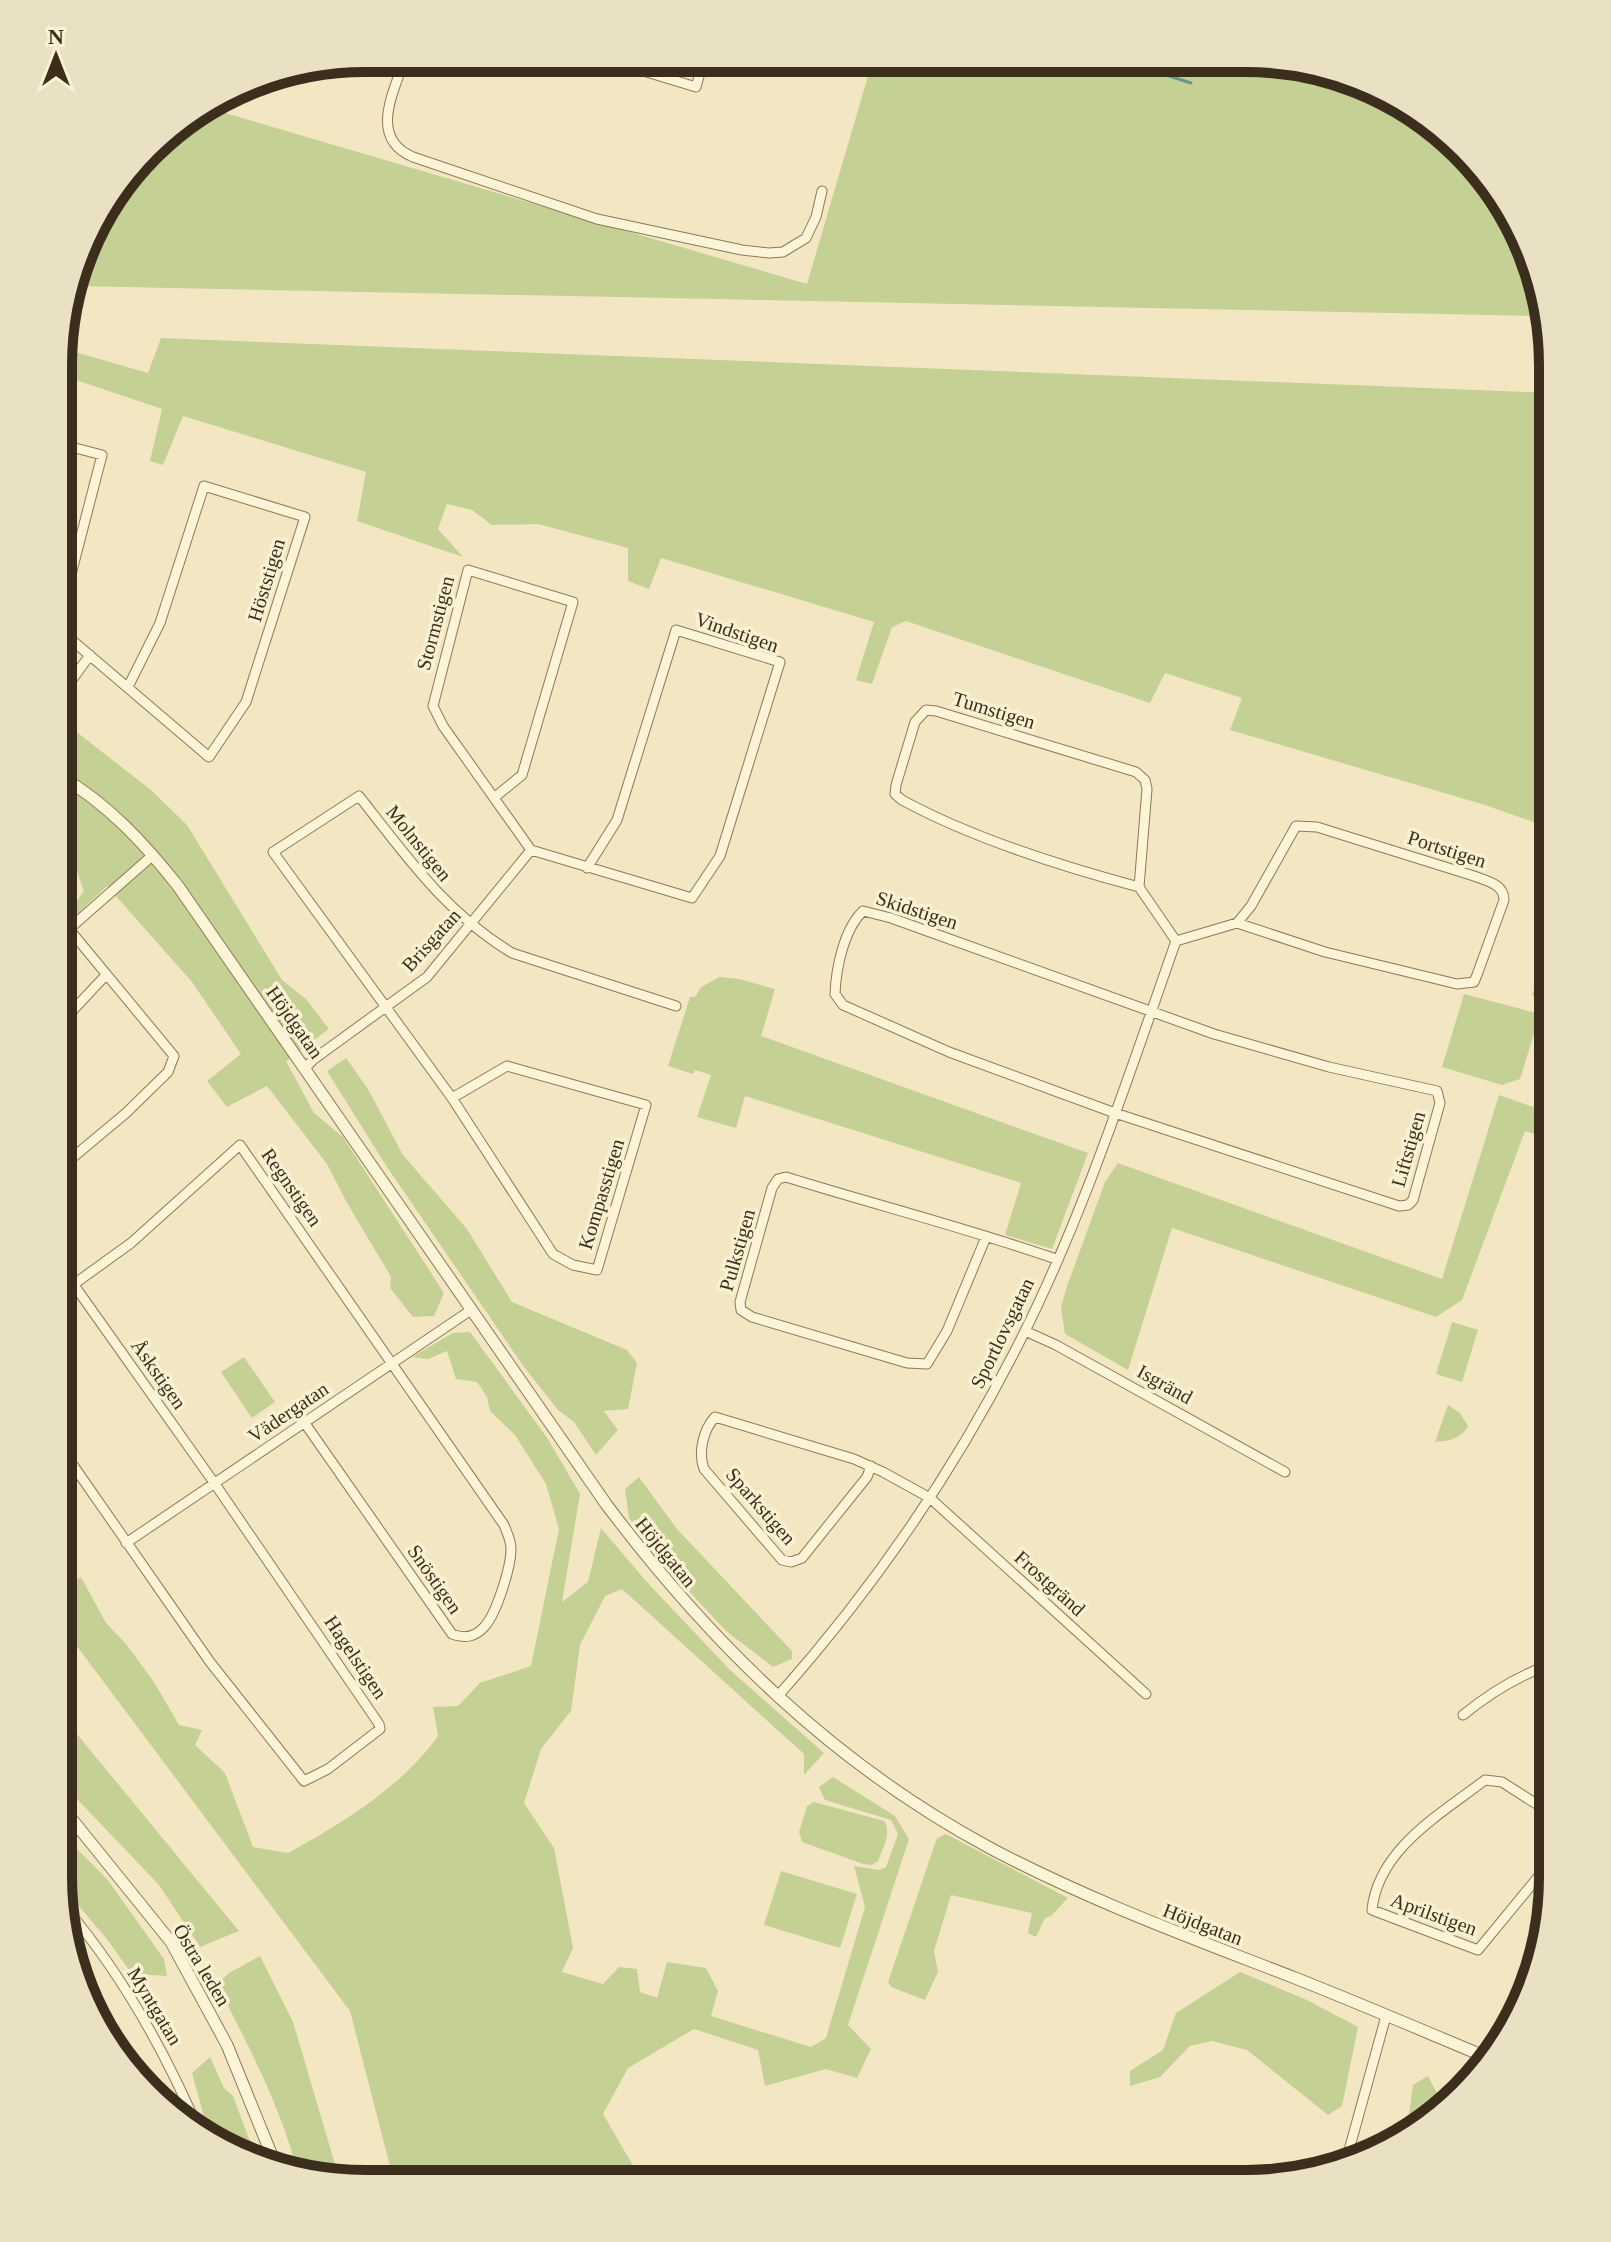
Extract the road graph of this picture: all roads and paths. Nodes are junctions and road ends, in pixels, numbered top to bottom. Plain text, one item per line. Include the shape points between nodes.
1 (401, 72) edge
2 (647, 72) edge
3 (700, 72) edge
4 (822, 191) dead end
5 (72, 447) edge
6 (72, 571) edge
7 (72, 640) edge
8 (90, 655) junction
9 (72, 680) edge
10 (128, 687) junction
11 (72, 784) edge
12 (495, 797) junction
13 (531, 850) junction
14 (153, 855) junction
15 (587, 868) junction
16 (1139, 887) junction
17 (72, 920) edge
18 (471, 923) junction
19 (1237, 923) junction
20 (72, 935) edge
21 (1176, 941) junction
22 (106, 975) junction
23 (676, 1006) dead end
24 (385, 1008) junction
25 (72, 1011) edge
26 (1151, 1011) junction
27 (305, 1068) junction
28 (452, 1098) junction
29 (1115, 1113) junction
30 (72, 1158) edge
31 (986, 1237) junction
32 (1056, 1259) junction
33 (74, 1285) joint
34 (471, 1310) junction
35 (1025, 1331) junction
36 (393, 1364) junction
37 (304, 1422) junction
38 (72, 1464) edge
39 (871, 1466) junction
40 (1285, 1472) dead end
41 (215, 1484) junction
42 (930, 1498) junction
43 (126, 1543) junction
44 (1539, 1670) edge
45 (1146, 1694) dead end
46 (778, 1696) junction
47 (1463, 1715) dead end
48 (1539, 1806) edge
49 (72, 1819) edge
50 (1539, 1876) edge
51 (76, 1920) edge
52 (1386, 2016) junction
53 (1479, 2054) edge
54 (191, 2112) edge
55 (1349, 2151) edge
56 (271, 2154) edge

1 - 4 street via 387,121 398,149 597,219 742,250 783,252 812,230
2 - 3 street via 696,87
5 - 6 street via 102,455
7 - 8 street, Höststigen
8 - 9 street
8 - 10 street, Höststigen
10 - 10 street, Höststigen via 209,757 246,702 305,517 204,486 160,623
11 - 14 street, Höjdgatan via 103,805
12 - 12 street, Stormstigen via 522,775 573,602 468,570 433,706
12 - 13 street, Stormstigen
13 - 15 street, Vindstigen
13 - 18 street, Brisgatan
14 - 17 street
14 - 27 street, Höjdgatan
15 - 15 street, Vindstigen via 617,820 676,630 780,662 720,856 692,898
16 - 16 street, Tumstigen via 1147,789 1136,772 936,711 926,710 915,722 896,785 895,794 902,800 967,830
16 - 21 street
18 - 23 street, Molnstigen via 512,953
18 - 24 street, Brisgatan via 427,977
18 - 24 street, Molnstigen via 440,897 359,796 273,852
19 - 19 street, Portstigen via 1296,826 1317,827 1474,876 1504,893 1477,975 1468,984 1325,952
19 - 21 street
20 - 22 street
21 - 26 street, Sportlovsgatan
22 - 25 street
22 - 30 street via 174,1056 168,1072
24 - 27 street, Brisgatan
24 - 28 street, Kompasstigen
26 - 29 street, Sportlovsgatan
26 - 29 street, Skidstigen via 876,913 863,911 852,926 834,989 843,1005 949,1052
26 - 29 street, Liftstigen via 1329,1067 1437,1091 1440,1103 1413,1200 1399,1206
27 - 34 street, Höjdgatan
28 - 28 street, Kompasstigen via 507,1066 646,1105 597,1270 553,1254
29 - 32 street, Sportlovsgatan
31 - 31 street, Pulkstigen via 786,1177 778,1179 741,1310 907,1363 927,1364 947,1331
31 - 32 street, Pulkstigen
32 - 35 street, Sportlovsgatan
33 - 36 street, Regnstigen via 179,1202 240,1145
33 - 41 street, Åskstigen
34 - 36 street, Vädergatan
34 - 46 street, Höjdgatan via 642,1552 720,1642
35 - 40 street, Isgränd
35 - 42 street, Sportlovsgatan
36 - 37 street, Vädergatan
36 - 37 street, Snöstigen via 510,1540 512,1551 499,1597 485,1627 472,1636 452,1634 441,1620
37 - 41 street, Vädergatan
38 - 43 street
39 - 39 street, Sparkstigen via 715,1417 708,1424 700,1458 782,1560 791,1562 802,1558
39 - 42 street, Sparkstigen
41 - 43 street, Vädergatan
41 - 43 street, Hagelstigen via 379,1724 380,1729 328,1769 304,1781 210,1662
42 - 45 street, Frostgränd
42 - 46 street, Sportlovsgatan via 860,1599
44 - 47 street via 1486,1696
46 - 52 street, Höjdgatan via 877,1777 989,1847 1143,1920
48 - 50 street, Aprilstigen via 1502,1782 1485,1780 1390,1860 1373,1894 1372,1910 1478,1950
49 - 56 street, Östra leden via 171,1942 227,2045
51 - 54 street, Myntgatan via 142,2014
52 - 53 street, Höjdgatan
52 - 55 street

